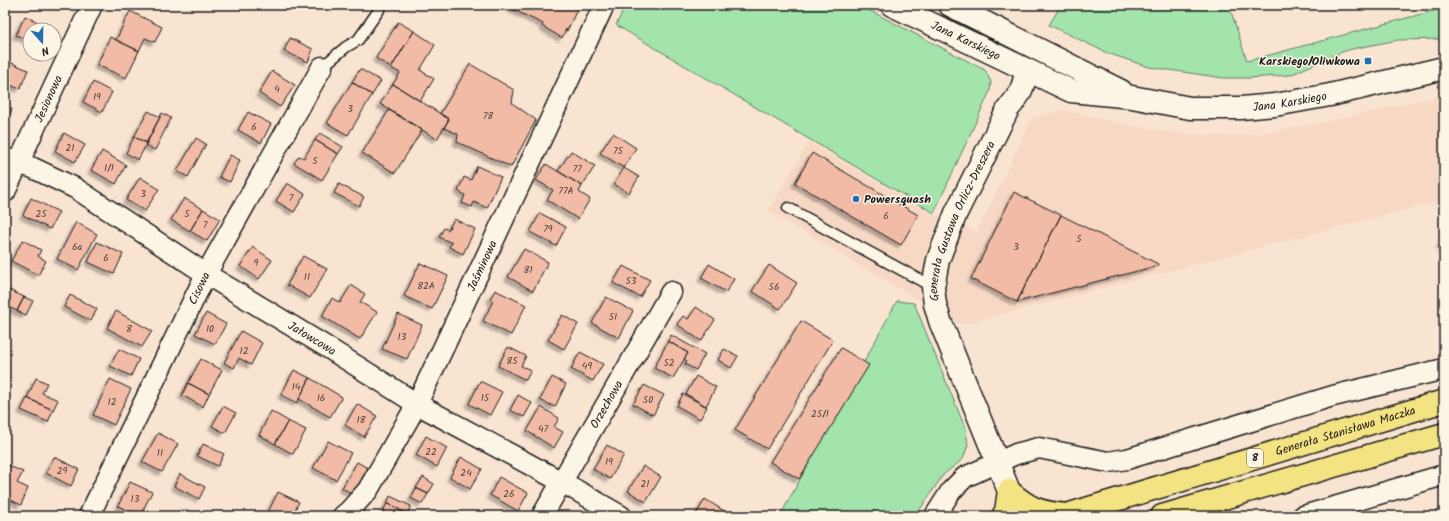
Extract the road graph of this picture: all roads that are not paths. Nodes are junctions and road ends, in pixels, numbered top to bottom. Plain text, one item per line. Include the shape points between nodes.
1 (92, 5) edge
2 (604, 5) edge
3 (892, 5) edge
4 (950, 5) edge
5 (379, 10) dead end
6 (1038, 49) junction
7 (322, 67) joint
8 (1444, 68) edge
9 (1026, 70) junction
10 (1132, 97) junction
11 (12, 160) edge
12 (5, 192) edge
13 (788, 208) dead end
14 (206, 274) junction
15 (933, 287) junction
16 (671, 292) dead end
17 (1444, 369) edge
18 (1444, 401) edge
19 (417, 404) junction
20 (1444, 434) edge
21 (998, 462) junction
22 (1444, 475) edge
23 (562, 482) junction
24 (1009, 491) junction
25 (1064, 515) edge
26 (89, 516) edge
27 (343, 516) edge
28 (542, 516) edge
29 (621, 516) edge
30 (934, 516) edge
31 (1003, 516) edge
32 (1162, 516) edge
33 (1303, 516) edge

1 - 11 street, Jesionowa
2 - 19 street, Jaśminowa
3 - 9 street, Jana Karskiego
4 - 6 street, Jana Karskiego
5 - 7 lane via 358,40 346,46
6 - 9 street, Generała Gustawa Orlicz-Dreszera
6 - 10 street, Jana Karskiego
7 - 14 street, Cisowa
8 - 10 street, Jana Karskiego via 1275,105 1190,108
9 - 10 street, Jana Karskiego via 1071,91
9 - 15 street, Generała Gustawa Orlicz-Dreszera via 1020,94 1008,109 956,213 938,260
11 - 12 street, Jesionowa
11 - 14 street, Jałowcowa via 75,188
13 - 15 lane
14 - 19 street, Jałowcowa
14 - 26 street, Cisowa
15 - 21 street, Generała Gustawa Orlicz-Dreszera via 940,321
16 - 23 street, Orzechowa
17 - 21 street via 1333,396 1127,459 1108,462 1039,448
18 - 25 highway, Generała Stanisława Maczka / 8
19 - 23 street, Jałowcowa
19 - 27 street, Jaśminowa via 368,490
20 - 32 highway
21 - 24 street, Generała Gustawa Orlicz-Dreszera
21 - 30 street via 965,477 951,491
22 - 33 street
23 - 28 street, Orzechowa
23 - 29 street, Jałowcowa
24 - 25 highway via 1025,505 1045,513
24 - 31 highway

